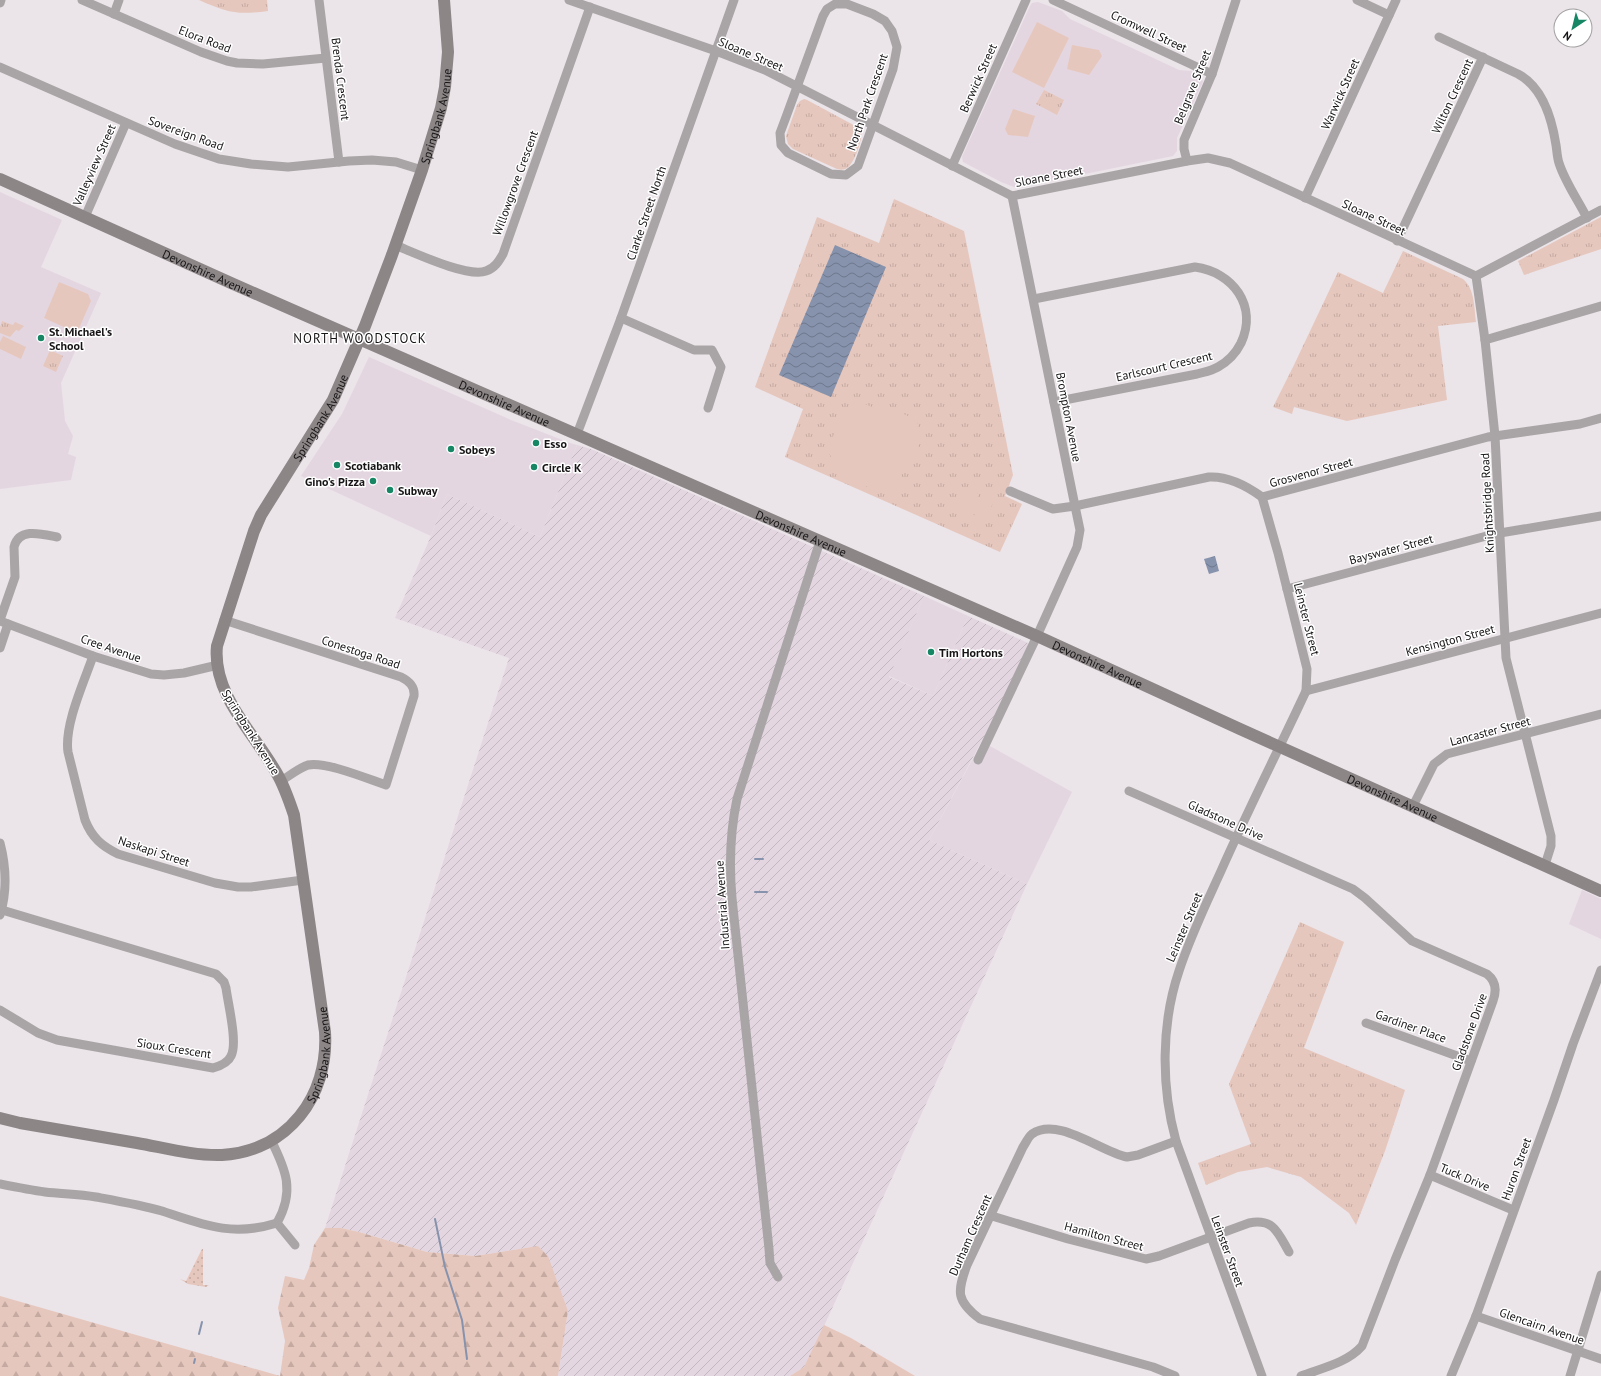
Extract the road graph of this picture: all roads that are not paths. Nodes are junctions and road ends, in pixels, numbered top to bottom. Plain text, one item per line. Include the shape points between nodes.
1 (1, 0) edge
2 (82, 0) edge
3 (119, 0) edge
4 (319, 0) edge
5 (444, 0) edge
6 (569, 0) edge
7 (734, 0) edge
8 (1026, 0) edge
9 (1053, 0) edge
10 (1236, 0) edge
11 (1357, 0) edge
12 (1396, 0) edge
13 (0, 3) edge
14 (590, 7) junction
15 (114, 14) junction
16 (1389, 15) junction
17 (1439, 37) dead end
18 (716, 51) junction
19 (1483, 57) junction
20 (326, 58) junction
21 (0, 67) edge
22 (1212, 74) junction
23 (797, 87) junction
24 (126, 123) junction
25 (872, 126) junction
26 (1187, 161) junction
27 (339, 162) junction
28 (952, 166) junction
29 (422, 170) junction
30 (0, 179) edge
31 (1012, 196) junction
32 (1305, 198) junction
33 (1601, 210) edge
34 (85, 217) junction
35 (1587, 218) junction
36 (1398, 241) junction
37 (396, 245) junction
38 (1476, 276) junction
39 (1034, 299) junction
40 (1601, 306) edge
41 (621, 318) junction
42 (360, 338) junction
43 (1485, 340) junction
44 (1054, 402) junction
45 (708, 408) dead end
46 (1601, 418) edge
47 (578, 434) junction
48 (1495, 436) junction
49 (1010, 490) dead end
50 (1262, 497) junction
51 (1075, 506) junction
52 (1601, 516) edge
53 (1500, 533) junction
54 (57, 537) dead end
55 (820, 541) junction
56 (1287, 589) junction
57 (1601, 613) edge
58 (224, 620) junction
59 (3, 622) edge
60 (1038, 636) junction
61 (1505, 638) junction
62 (0, 648) edge
63 (93, 656) junction
64 (218, 665) junction
65 (1306, 691) junction
66 (1601, 714) edge
67 (1525, 734) junction
68 (1279, 746) junction
69 (978, 760) dead end
70 (281, 781) junction
71 (1129, 791) dead end
72 (1413, 806) junction
73 (1236, 837) junction
74 (0, 843) edge
75 (1545, 865) junction
76 (303, 880) junction
77 (1601, 891) edge
78 (1, 913) edge
79 (1601, 970) edge
80 (1598, 988) edge
81 (0, 1010) edge
82 (1366, 1023) dead end
83 (1471, 1061) junction
84 (0, 1118) edge
85 (271, 1140) junction
86 (1176, 1141) junction
87 (1430, 1175) junction
88 (0, 1184) edge
89 (1513, 1210) junction
90 (992, 1216) junction
91 (277, 1223) junction
92 (1210, 1238) junction
93 (294, 1245) dead end
94 (1289, 1252) dead end
95 (1601, 1275) edge
96 (778, 1277) dead end
97 (1476, 1316) junction
98 (1578, 1352) junction
99 (1601, 1359) edge
100 (1176, 1376) edge
101 (1262, 1376) edge
102 (1301, 1376) edge
103 (1452, 1376) edge
104 (1570, 1376) edge

1 - 13 street
2 - 15 street, Elora Road
3 - 15 street
4 - 20 street, Brenda Crescent
5 - 29 main road, Springbank Avenue via 448,52 445,87 437,125
6 - 14 street, Sloane Street
7 - 18 street, Clarke Street North
8 - 28 street, Berwick Street
9 - 22 street, Cromwell Street
10 - 22 street, Belgrave Street
11 - 16 street
12 - 16 street, Warwick Street
14 - 18 street, Sloane Street
14 - 37 street, Willowgrove Crescent via 504,251 494,266 487,271 468,272
15 - 20 street, Elora Road via 201,52 237,63 263,64
16 - 32 street, Warwick Street
17 - 19 street
18 - 23 street, Sloane Street via 765,70
18 - 41 street, Clarke Street North
19 - 35 street, Wilton Crescent via 1526,78 1534,86 1552,124 1559,163
19 - 36 street, Wilton Crescent
20 - 27 street, Brenda Crescent
21 - 24 street, Sovereign Road
22 - 26 street, Belgrave Street via 1184,140
23 - 25 street, Sloane Street
23 - 25 street, North Park Crescent via 780,134 781,145 788,153 831,174 850,174 858,166
23 - 25 street, North Park Crescent via 827,9 835,4 847,4 878,17 885,21 892,31 897,47 893,69
24 - 27 street, Sovereign Road via 197,153 230,161 288,167
24 - 34 street, Valleyview Street
25 - 28 street, Sloane Street
26 - 31 street, Sloane Street
26 - 32 street, Sloane Street via 1208,158 1226,162
27 - 29 street, Sovereign Road via 396,162
28 - 31 street, Sloane Street
29 - 37 main road, Springbank Avenue
30 - 34 main road, Devonshire Avenue
31 - 39 street, Brompton Avenue
32 - 36 street, Sloane Street
33 - 35 street
34 - 42 main road, Devonshire Avenue
35 - 38 street
36 - 38 street, Sloane Street
37 - 42 main road, Springbank Avenue
38 - 43 street, Knightsbridge Road
39 - 44 street, Brompton Avenue
39 - 44 street, Earlscourt Crescent via 1195,267 1210,270 1228,281 1240,295 1246,313 1246,326 1239,347 1219,367 1197,374
40 - 43 street
41 - 45 street via 694,350 712,350 721,367
41 - 47 street, Clarke Street North
42 - 47 main road, Devonshire Avenue
42 - 58 main road, Springbank Avenue via 330,408 259,520
43 - 48 street, Knightsbridge Road
44 - 51 street, Brompton Avenue
46 - 48 street, Grosvenor Street via 1580,424
47 - 55 main road, Devonshire Avenue
48 - 50 street, Grosvenor Street
48 - 53 street, Knightsbridge Road
49 - 51 street, Grosvenor Street via 1048,508
50 - 51 street, Grosvenor Street via 1228,479 1212,477
50 - 56 street, Leinster Street
51 - 60 street, Brompton Avenue via 1080,530 1077,547
52 - 53 street
53 - 56 street, Bayswater Street
53 - 61 street, Knightsbridge Road
54 - 59 street via 38,533 22,535 17,539 14,547 15,577
55 - 60 main road, Devonshire Avenue
55 - 96 street, Industrial Avenue via 737,799 730,841 732,898 770,1263
56 - 65 street, Leinster Street via 1307,669
57 - 61 street, Kensington Street
58 - 64 main road, Springbank Avenue via 217,646
58 - 70 street, Conestoga Road via 401,677 410,683 414,691 386,785 314,764
59 - 62 street
59 - 63 street, Cree Avenue
60 - 68 main road, Devonshire Avenue
60 - 69 street, Brompton Avenue
61 - 65 street, Kensington Street
61 - 67 street, Knightsbridge Road via 1506,658
63 - 64 street, Cree Avenue via 143,672 164,675 188,673
63 - 76 street, Naskapi Street via 70,725 68,752 85,820 95,839 118,854 228,886 251,887
64 - 70 main road, Springbank Avenue via 221,682 228,697
65 - 68 street, Leinster Street
66 - 67 street, Lancaster Street
67 - 72 street, Lancaster Street via 1447,754 1439,759 1430,771
67 - 75 street, Knightsbridge Road via 1551,836 1551,846
68 - 72 main road, Devonshire Avenue
68 - 73 street, Leinster Street
70 - 76 main road, Springbank Avenue via 294,815
71 - 73 street, Gladstone Drive
72 - 75 main road, Devonshire Avenue
73 - 83 street, Gladstone Drive via 1353,890 1412,941 1491,977 1496,992
73 - 86 street, Leinster Street via 1188,946 1170,1005 1166,1071 1168,1104
74 - 78 street via 5,876
75 - 77 main road, Devonshire Avenue
76 - 85 main road, Springbank Avenue via 325,1032 324,1058 321,1076 308,1105 291,1125
78 - 81 street, Sioux Crescent via 216,974 226,988 234,1045 231,1058 213,1068 57,1040
79 - 80 street, Huron Street
80 - 89 street, Huron Street
82 - 83 street, Gardiner Place
83 - 87 street, Gladstone Drive
84 - 85 main road, Springbank Avenue via 205,1154 222,1155 244,1151
85 - 91 street via 286,1175 286,1199
86 - 90 street, Durham Crescent via 1127,1157 1059,1130 1041,1130 1031,1135 1023,1147
86 - 92 street, Leinster Street
87 - 89 street, Tuck Drive
87 - 102 street, Gladstone Drive via 1362,1346 1346,1359
88 - 91 street via 132,1204 219,1228 253,1229
89 - 97 street, Huron Street
90 - 92 street, Hamilton Street via 1142,1259 1160,1256
90 - 100 street, Durham Crescent via 961,1282 962,1301 970,1312 987,1322
91 - 93 street
92 - 94 street, Hamilton Street via 1249,1223 1263,1222 1274,1227
92 - 101 street, Leinster Street
95 - 98 street
97 - 98 street, Glencairn Avenue
97 - 103 street, Huron Street
98 - 99 street, Glencairn Avenue
98 - 104 street

